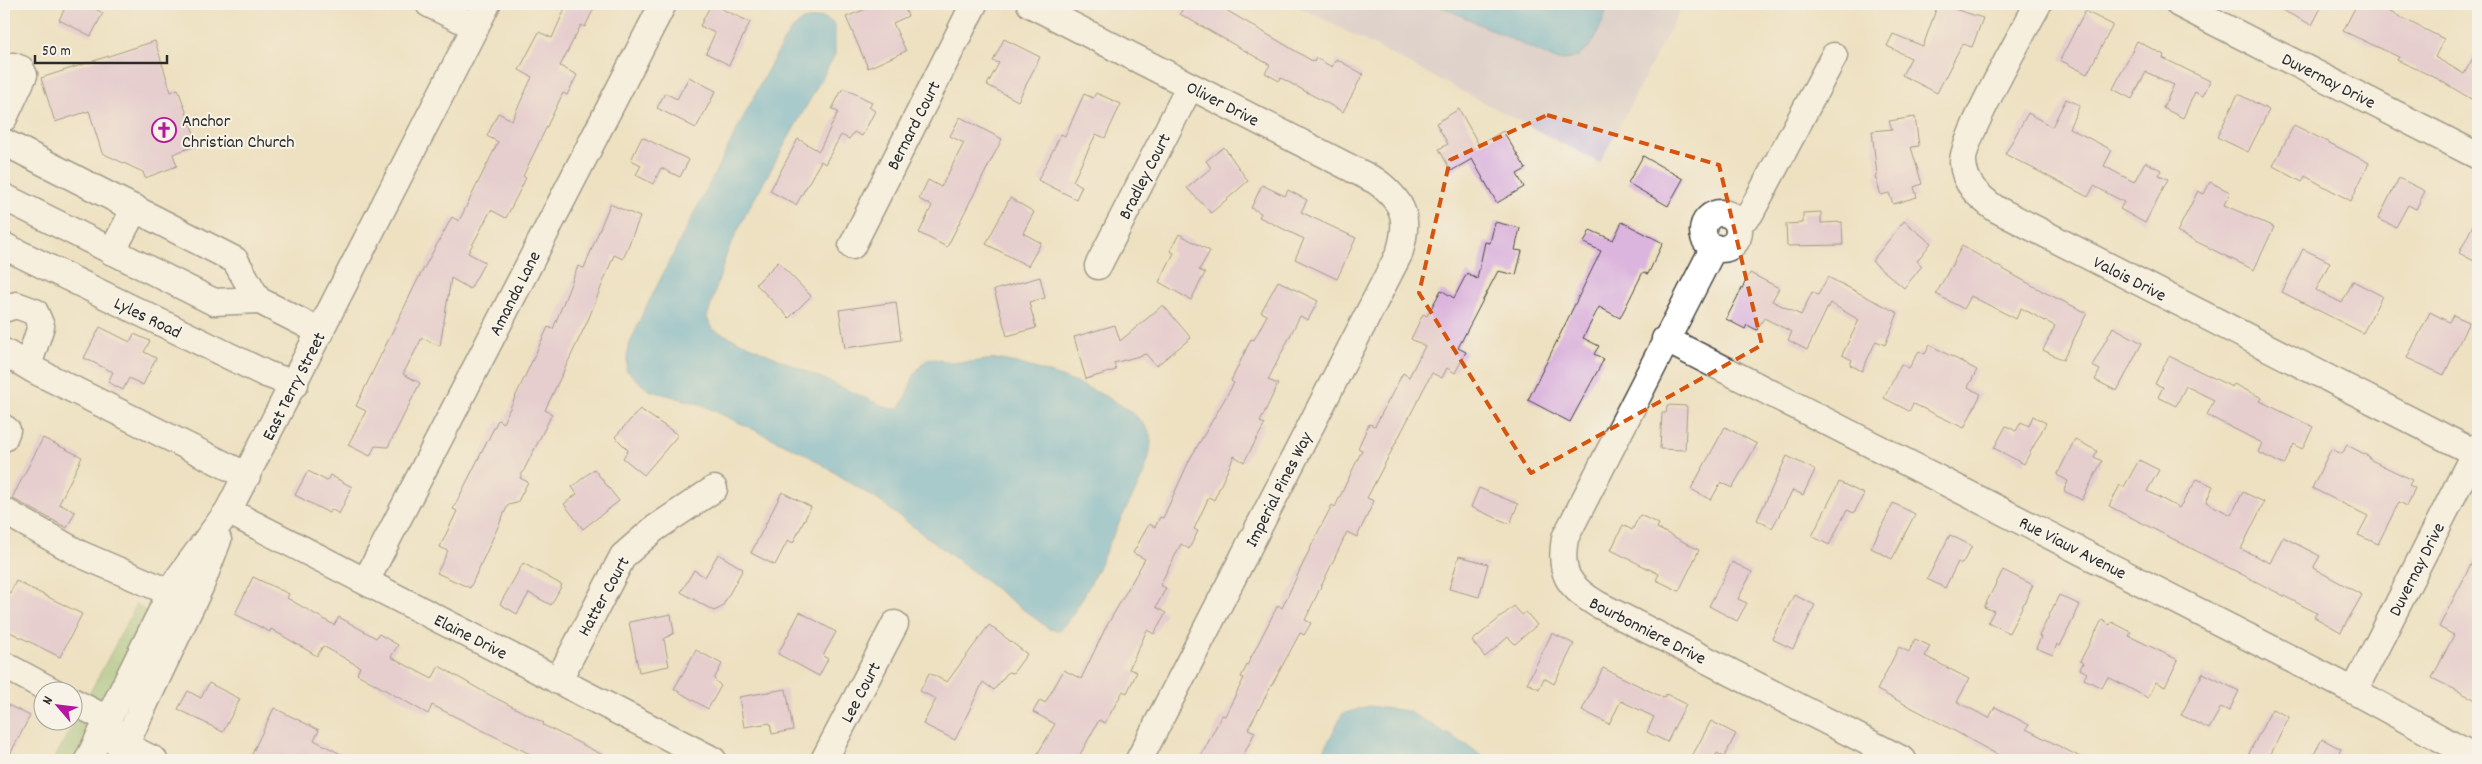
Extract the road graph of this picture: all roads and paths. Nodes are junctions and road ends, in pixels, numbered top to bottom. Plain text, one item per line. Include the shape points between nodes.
1 (429, 4) edge
2 (487, 4) edge
3 (663, 4) edge
4 (974, 4) edge
5 (1030, 4) edge
6 (2038, 4) edge
7 (2179, 4) edge
8 (476, 27) junction
9 (1834, 56) dead end
10 (4, 69) edge
11 (1190, 86) junction
12 (4, 118) edge
13 (4, 142) edge
14 (2478, 156) edge
15 (4, 197) edge
16 (135, 208) junction
17 (1404, 214) joint
18 (4, 246) edge
19 (852, 246) dead end
20 (112, 252) junction
21 (1098, 266) dead end
22 (258, 300) junction
23 (4, 308) edge
24 (321, 332) junction
25 (1665, 340) junction
26 (4, 352) edge
27 (28, 366) junction
28 (295, 384) junction
29 (4, 428) edge
30 (4, 438) edge
31 (2476, 450) edge
32 (247, 476) junction
33 (714, 490) dead end
34 (4, 511) edge
35 (228, 511) junction
36 (366, 582) junction
37 (171, 593) junction
38 (895, 624) dead end
39 (4, 666) edge
40 (558, 681) junction
41 (35, 682) edge
42 (2354, 692) junction
43 (82, 709) edge
44 (105, 726) junction
45 (122, 753) edge
46 (2478, 759) edge
47 (88, 760) edge
48 (154, 760) edge
49 (713, 760) edge
50 (824, 760) edge
51 (1139, 760) edge
52 (1903, 760) edge

1 - 8 street
2 - 8 street, East Terry Street
3 - 36 street, Amanda Lane
4 - 19 street, Bernard Court
5 - 11 street, Oliver Drive
6 - 31 street, Valois Drive via 1975,126 1962,160 1966,179 1978,197 1996,209
7 - 14 street, Duvernay Drive
8 - 24 street, East Terry Street
9 - 25 street, Bourbonniere Drive via 1750,214 1738,223 1736,241 1726,248 1714,247
10 - 12 street via 17,67 24,75
11 - 17 street, Oliver Drive via 1376,181 1392,194
11 - 21 street, Bradley Court
13 - 16 street
15 - 20 street
16 - 20 street
16 - 22 street via 235,260
17 - 51 street, Imperial Pines Way via 1405,234 1399,254
18 - 28 street, Lyles Road via 266,374
20 - 22 street via 214,302
22 - 24 street
23 - 27 street via 16,305 35,312 42,326
24 - 28 street, East Terry Street
25 - 42 street, Rue Viauv Avenue
25 - 52 street, Bourbonniere Drive via 1565,538 1561,559 1567,578 1580,594 1597,604
26 - 27 street
27 - 32 street
28 - 32 street, East Terry Street
29 - 30 street via 8,430
31 - 42 street, Duvernay Drive
32 - 35 street, East Terry Street
33 - 40 street, Hatter Court via 654,529 623,556
34 - 37 street via 80,554
35 - 36 street, Elaine Drive
35 - 37 street, East Terry Street
35 - 45 street via 201,585
36 - 40 street, Elaine Drive
37 - 44 street, East Terry Street
38 - 50 street, Lee Court
39 - 41 street
40 - 49 street, Elaine Drive
42 - 46 street, Rue Viauv Avenue
43 - 44 street
44 - 45 street
44 - 47 street, East Terry Street
45 - 48 street

